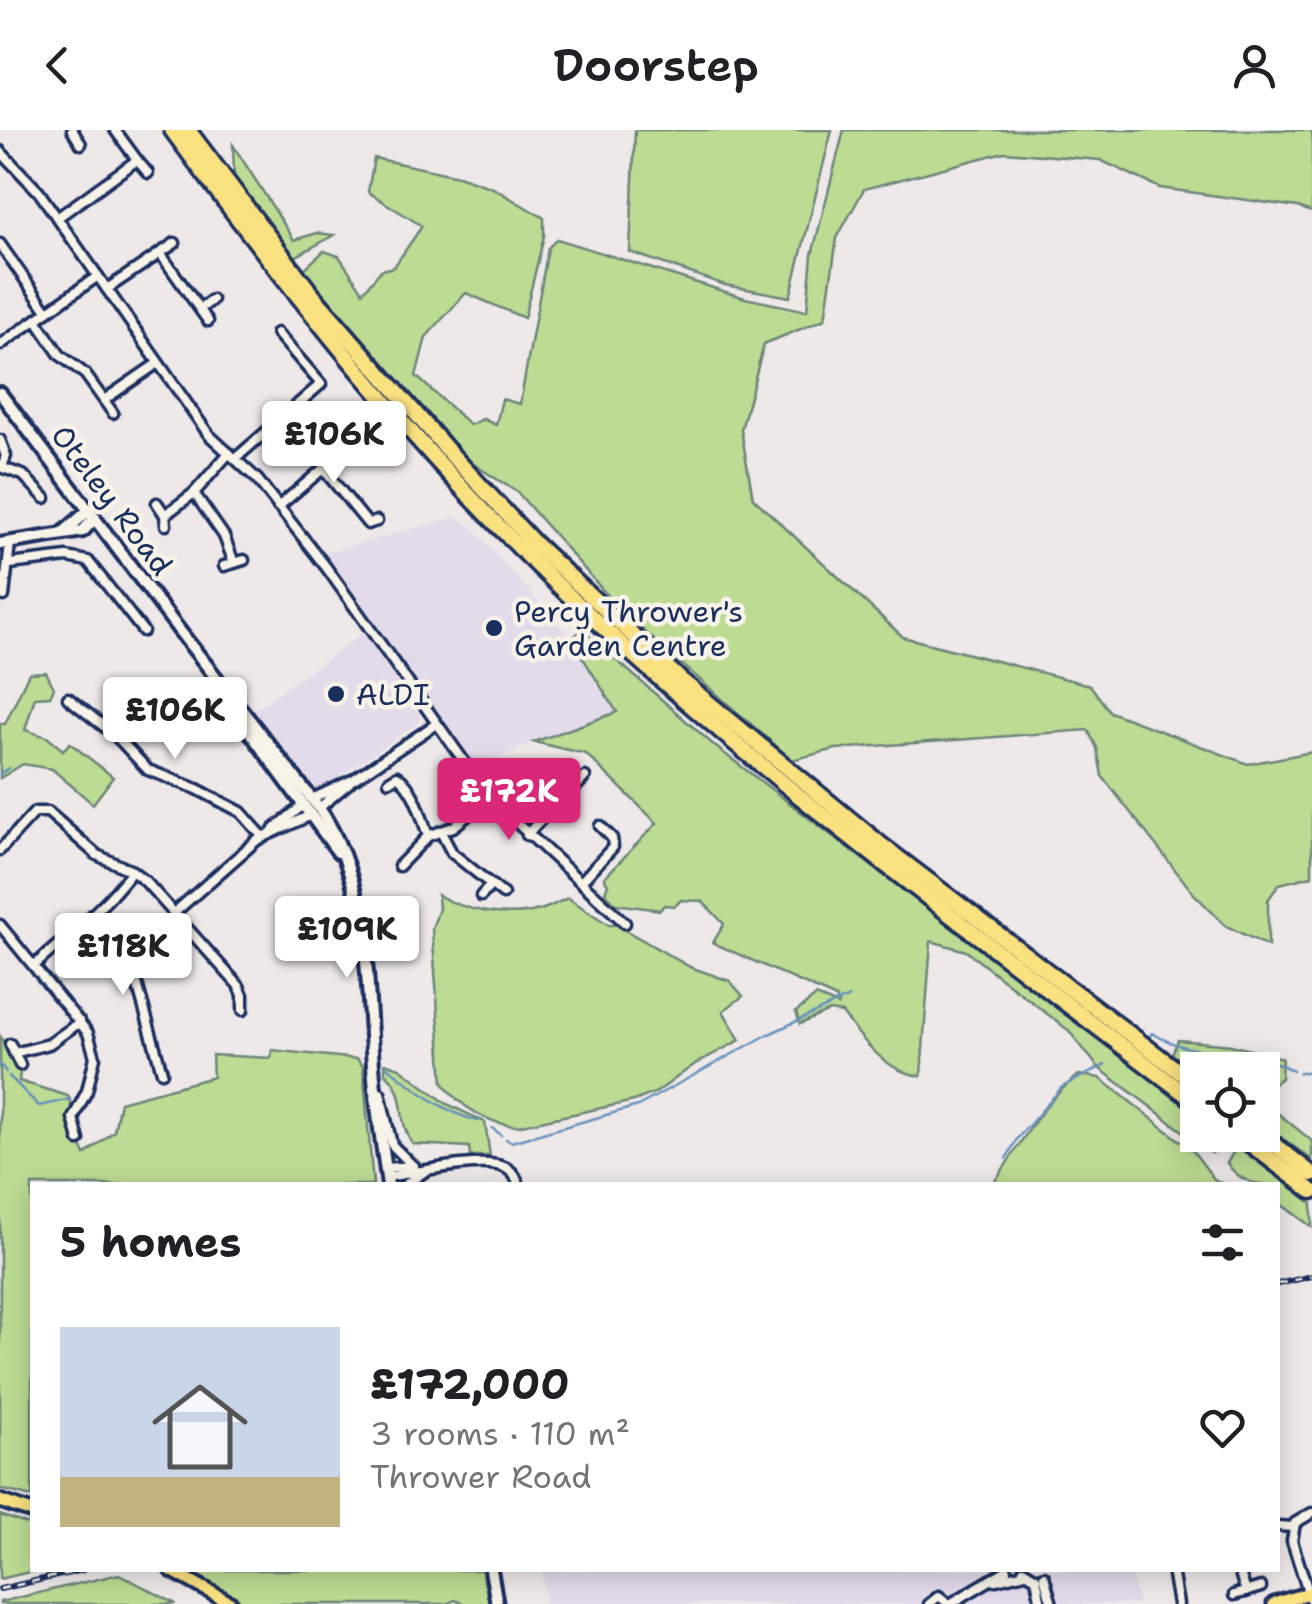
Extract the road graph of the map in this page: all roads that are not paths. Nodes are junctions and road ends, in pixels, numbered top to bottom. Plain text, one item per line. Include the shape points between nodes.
1 (72, 130) edge
2 (116, 130) edge
3 (172, 130) edge
4 (188, 130) edge
5 (81, 144) dead end
6 (0, 151) edge
7 (138, 160) junction
8 (148, 173) dead end
9 (57, 218) junction
10 (175, 243) dead end
11 (0, 244) edge
12 (160, 253) junction
13 (98, 276) junction
14 (107, 289) junction
15 (212, 300) dead end
16 (200, 309) junction
17 (47, 312) junction
18 (36, 320) junction
19 (208, 321) dead end
20 (0, 345) edge
21 (274, 346) dead end
22 (158, 363) junction
23 (0, 393) edge
24 (104, 400) junction
25 (113, 413) dead end
26 (364, 434) dead end
27 (0, 440) edge
28 (233, 456) junction
29 (1, 466) edge
30 (324, 470) junction
31 (194, 493) junction
32 (45, 498) dead end
33 (156, 503) dead end
34 (278, 507) junction
35 (92, 514) junction
36 (371, 525) dead end
37 (83, 531) junction
38 (64, 533) junction
39 (5, 544) edge
40 (244, 560) dead end
41 (234, 563) junction
42 (10, 564) junction
43 (224, 566) dead end
44 (141, 580) junction
45 (3, 585) edge
46 (4, 596) dead end
47 (137, 628) dead end
48 (68, 698) dead end
49 (85, 712) junction
50 (77, 722) dead end
51 (436, 724) junction
52 (394, 775) dead end
53 (585, 777) dead end
54 (490, 798) junction
55 (311, 807) junction
56 (600, 826) dead end
57 (441, 832) junction
58 (527, 835) junction
59 (265, 836) junction
60 (428, 836) junction
61 (398, 849) dead end
62 (0, 850) edge
63 (408, 856) junction
64 (400, 866) dead end
65 (132, 871) junction
66 (581, 882) junction
67 (491, 884) junction
68 (502, 894) dead end
69 (481, 896) dead end
70 (174, 913) junction
71 (87, 922) junction
72 (626, 923) dead end
73 (0, 925) edge
74 (34, 966) junction
75 (243, 999) junction
76 (232, 1000) dead end
77 (243, 1010) dead end
78 (80, 1022) junction
79 (158, 1060) junction
80 (147, 1063) dead end
81 (20, 1064) dead end
82 (162, 1072) dead end
83 (1180, 1072) edge
84 (374, 1080) junction
85 (76, 1087) dead end
86 (1180, 1090) edge
87 (87, 1091) junction
88 (79, 1140) dead end
89 (1280, 1149) edge
90 (1260, 1152) edge
91 (412, 1166) junction
92 (428, 1170) junction
93 (1312, 1174) edge
94 (387, 1177) edge
95 (410, 1182) edge
96 (517, 1182) edge
97 (1312, 1191) edge
98 (0, 1500) edge
99 (30, 1511) edge
100 (1312, 1513) edge
101 (1280, 1526) edge
102 (1293, 1527) junction
103 (175, 1572) edge
104 (1005, 1572) edge
105 (1021, 1572) edge
106 (1172, 1572) edge
107 (1240, 1572) edge
108 (492, 1574) edge
109 (1043, 1575) edge
110 (990, 1582) junction
111 (1261, 1587) dead end
112 (1246, 1592) junction
113 (1234, 1595) dead end
114 (1311, 1597) edge
115 (232, 1604) edge
116 (500, 1604) edge
117 (929, 1604) edge
118 (950, 1604) edge
119 (1042, 1604) edge
120 (1052, 1604) edge
121 (1178, 1604) edge
122 (1274, 1604) edge

1 - 5 street
2 - 7 street
3 - 86 highway via 367,381 520,547 697,712
4 - 83 highway via 314,297 534,543 682,682 880,844
6 - 9 street
7 - 8 street
7 - 9 street
9 - 13 street
10 - 12 street
11 - 17 street
12 - 14 street
12 - 16 street
13 - 14 street
13 - 17 street
14 - 22 street
15 - 16 street
16 - 19 street
17 - 18 street
18 - 20 street
18 - 24 street
21 - 28 street via 279,336 321,384
22 - 24 street
22 - 28 street via 209,435
23 - 35 main road, Oteley Road
24 - 25 street
26 - 30 street
27 - 29 street via 6,456
28 - 31 street
28 - 34 street
29 - 32 street via 23,475
30 - 34 street
30 - 36 street
31 - 33 street via 165,520
31 - 41 street
34 - 51 street
35 - 37 main road
35 - 38 main road
35 - 44 main road, Oteley Road
37 - 38 main road
37 - 44 main road via 102,537
38 - 39 main road
39 - 42 street
40 - 41 street
41 - 43 street
42 - 45 street
42 - 47 street via 88,561
44 - 55 main road, Oteley Road
45 - 46 street
48 - 49 street
49 - 50 street
49 - 59 street via 148,770 241,812
51 - 54 street
51 - 55 street
52 - 60 street via 415,799
53 - 58 street
54 - 57 street
54 - 58 street
55 - 59 street
55 - 84 main road, Oteley Road via 352,882 364,936
56 - 66 street via 613,847
57 - 60 street
57 - 67 street via 452,853
58 - 66 street
59 - 70 street
60 - 63 street
61 - 63 street
62 - 65 street via 43,810 97,856
63 - 64 street
65 - 70 street
65 - 71 street
66 - 72 street
67 - 68 street
67 - 69 street
70 - 75 street via 239,986
71 - 74 street
71 - 79 street via 136,980
73 - 74 street
74 - 78 street
75 - 76 street
75 - 77 street
78 - 81 street via 49,1044 12,1048
78 - 87 street via 95,1058
79 - 80 street
79 - 82 street
84 - 91 street via 392,1145
84 - 94 main road, Oteley Road
85 - 87 street
87 - 88 street via 72,1118
89 - 93 highway
90 - 97 highway
91 - 92 street
91 - 94 street
92 - 94 street
92 - 95 street
92 - 96 street via 500,1166
98 - 99 main road
100 - 102 street
101 - 102 street
102 - 114 street
103 - 115 main road
104 - 110 street
105 - 110 street
106 - 121 street
107 - 112 street
108 - 116 main road
109 - 119 street
109 - 120 street
110 - 118 street
111 - 112 street
112 - 113 street
114 - 122 main road
117 - 118 street via 939,1596

